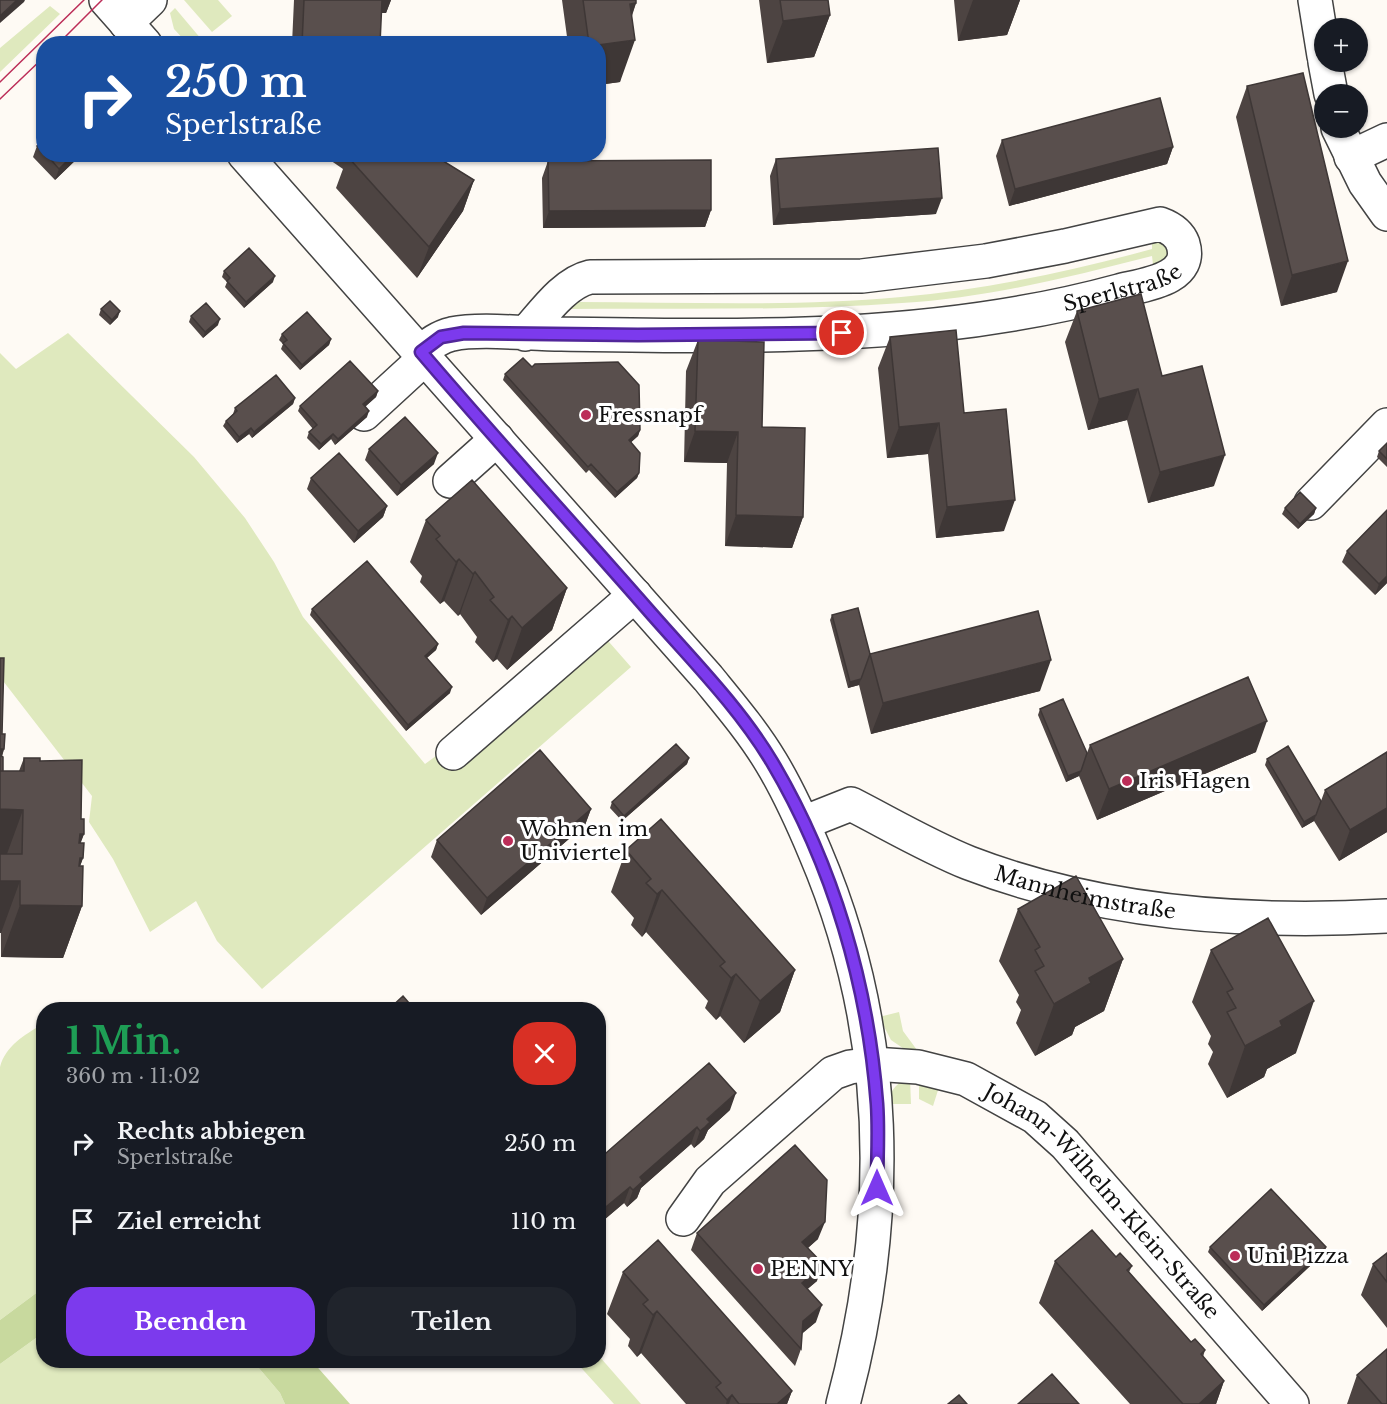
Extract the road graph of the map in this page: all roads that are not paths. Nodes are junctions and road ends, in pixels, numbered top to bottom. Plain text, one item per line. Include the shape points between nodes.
1 (150, 0) edge
2 (1315, 0) edge
3 (1318, 18) edge
4 (126, 22) edge
5 (1387, 140) edge
6 (1345, 142) edge
7 (251, 162) edge
8 (1387, 214) edge
9 (525, 334) junction
10 (423, 355) junction
11 (364, 414) edge
12 (1387, 426) edge
13 (498, 439) junction
14 (450, 481) dead end
15 (1311, 503) edge
16 (635, 595) junction
17 (453, 753) dead end
18 (803, 823) junction
19 (1387, 916) edge
20 (873, 1064) junction
21 (683, 1219) dead end
22 (843, 1404) edge
23 (1292, 1404) edge

1 - 4 street
2 - 3 street
5 - 6 street
6 - 8 street
7 - 10 street
9 - 9 street, Sperlstraße via 815,334 934,327 1069,305 1166,278 1180,266 1184,249 1176,232 1160,224 986,261 862,276 590,277 575,282
9 - 10 street, Sperlstraße via 452,334 432,342
10 - 11 street, Sperlstraße
10 - 13 street
12 - 15 street
13 - 14 street
13 - 16 street
16 - 17 street
16 - 18 street via 751,732
18 - 19 street, Mannheimstraße via 851,804 969,862 1069,893 1150,908 1263,920
18 - 20 street via 843,922 856,968
20 - 21 street, Johann-Wilhelm-Klein-Straße via 850,1066 833,1074 710,1181
20 - 22 street via 877,1188 870,1270
20 - 23 street, Johann-Wilhelm-Klein-Straße via 918,1067 966,1079 1035,1117 1065,1144

